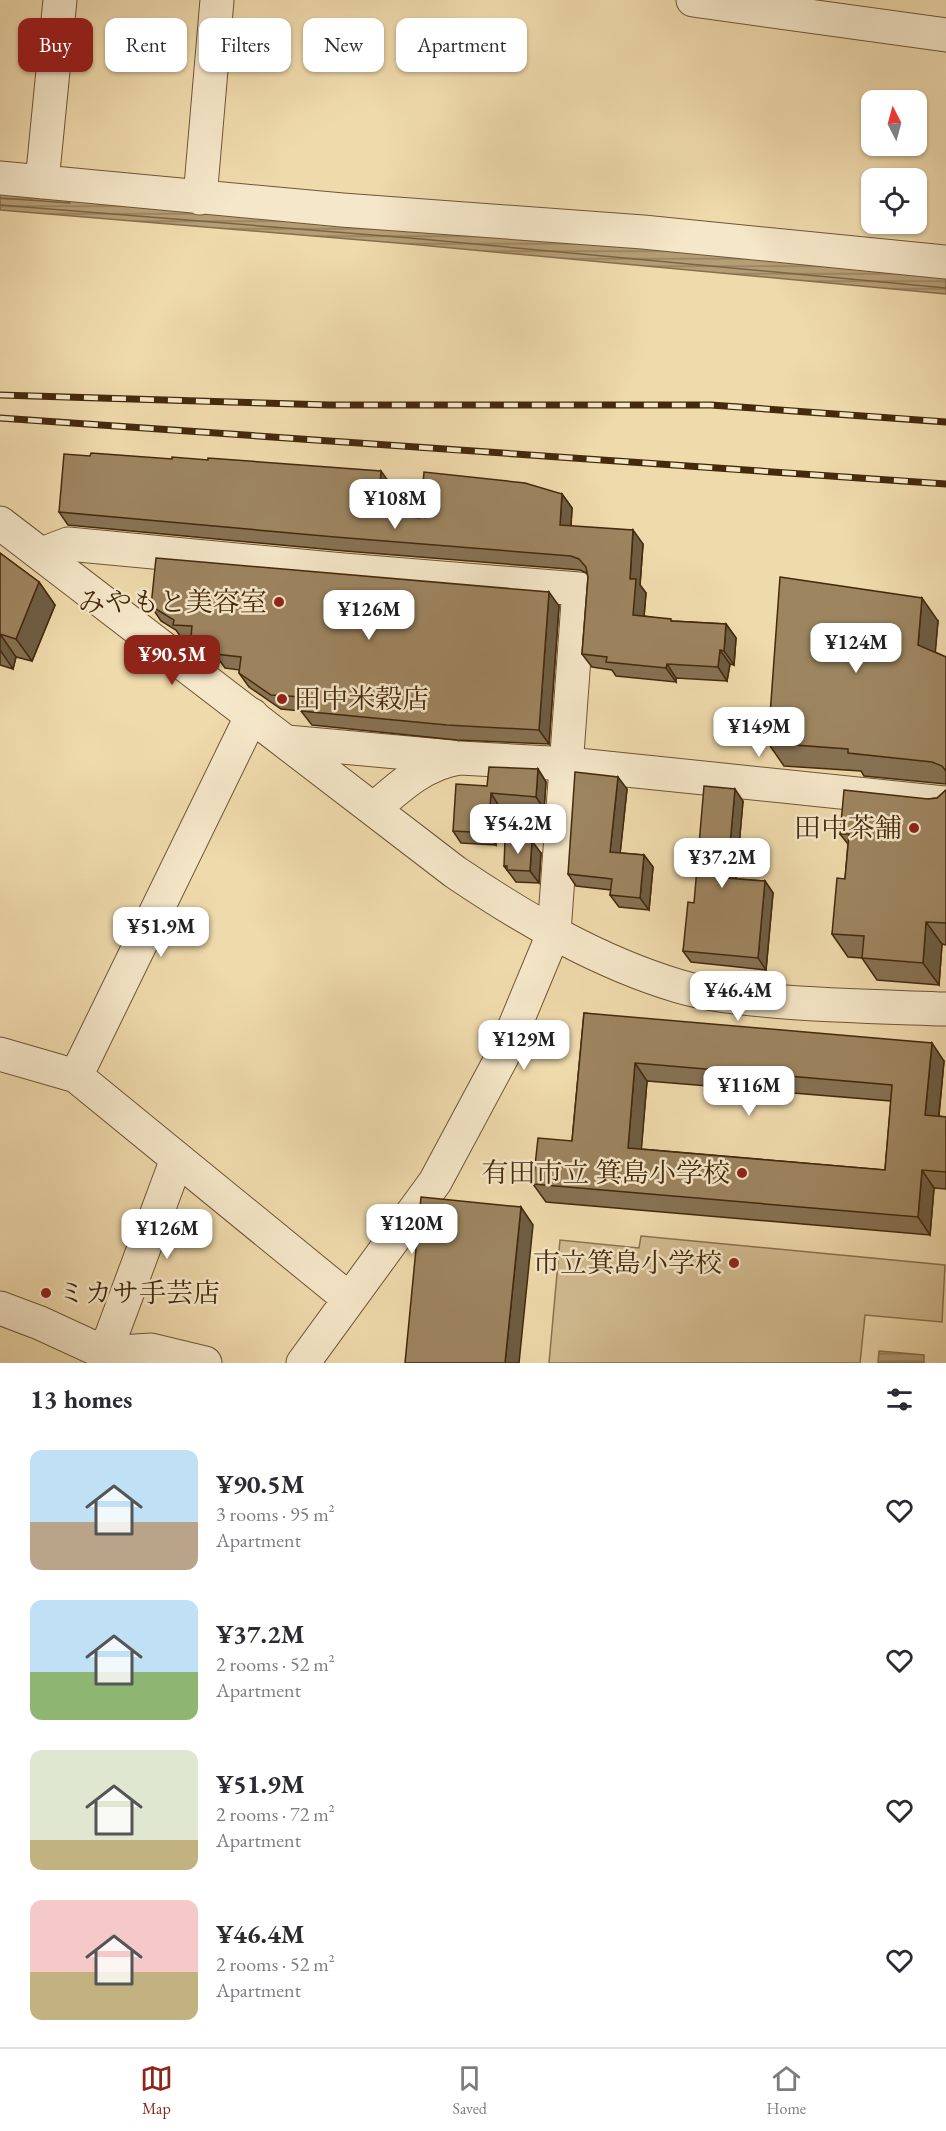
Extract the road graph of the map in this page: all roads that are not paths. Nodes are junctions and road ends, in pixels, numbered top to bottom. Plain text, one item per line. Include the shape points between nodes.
1 (60, 0) edge
2 (218, 0) edge
3 (693, 0) edge
4 (946, 35) edge
5 (0, 178) edge
6 (42, 182) junction
7 (200, 198) junction
8 (946, 262) edge
9 (0, 523) edge
10 (42, 554) junction
11 (252, 715) junction
12 (287, 742) junction
13 (460, 758) junction
14 (568, 765) junction
15 (946, 803) edge
16 (374, 809) junction
17 (554, 932) junction
18 (946, 1009) edge
19 (0, 1054) edge
20 (76, 1076) junction
21 (177, 1159) junction
22 (349, 1299) junction
23 (0, 1308) edge
24 (108, 1358) edge
25 (205, 1363) edge
26 (303, 1363) edge

1 - 6 street
2 - 7 street
3 - 4 street
5 - 6 street
6 - 7 street
7 - 8 street via 644,232
9 - 10 street
10 - 11 street
10 - 14 street via 68,544 579,589
11 - 12 street
11 - 20 street
12 - 13 street
12 - 16 street
13 - 14 street
13 - 16 street via 423,770
14 - 15 street
14 - 17 street
16 - 17 street via 455,872
17 - 18 street via 652,977 713,993 810,1004
17 - 22 street via 502,1057 435,1182
19 - 20 street
20 - 21 street
21 - 22 street
21 - 24 street
22 - 26 street
23 - 24 street via 40,1323
24 - 25 street via 151,1350

